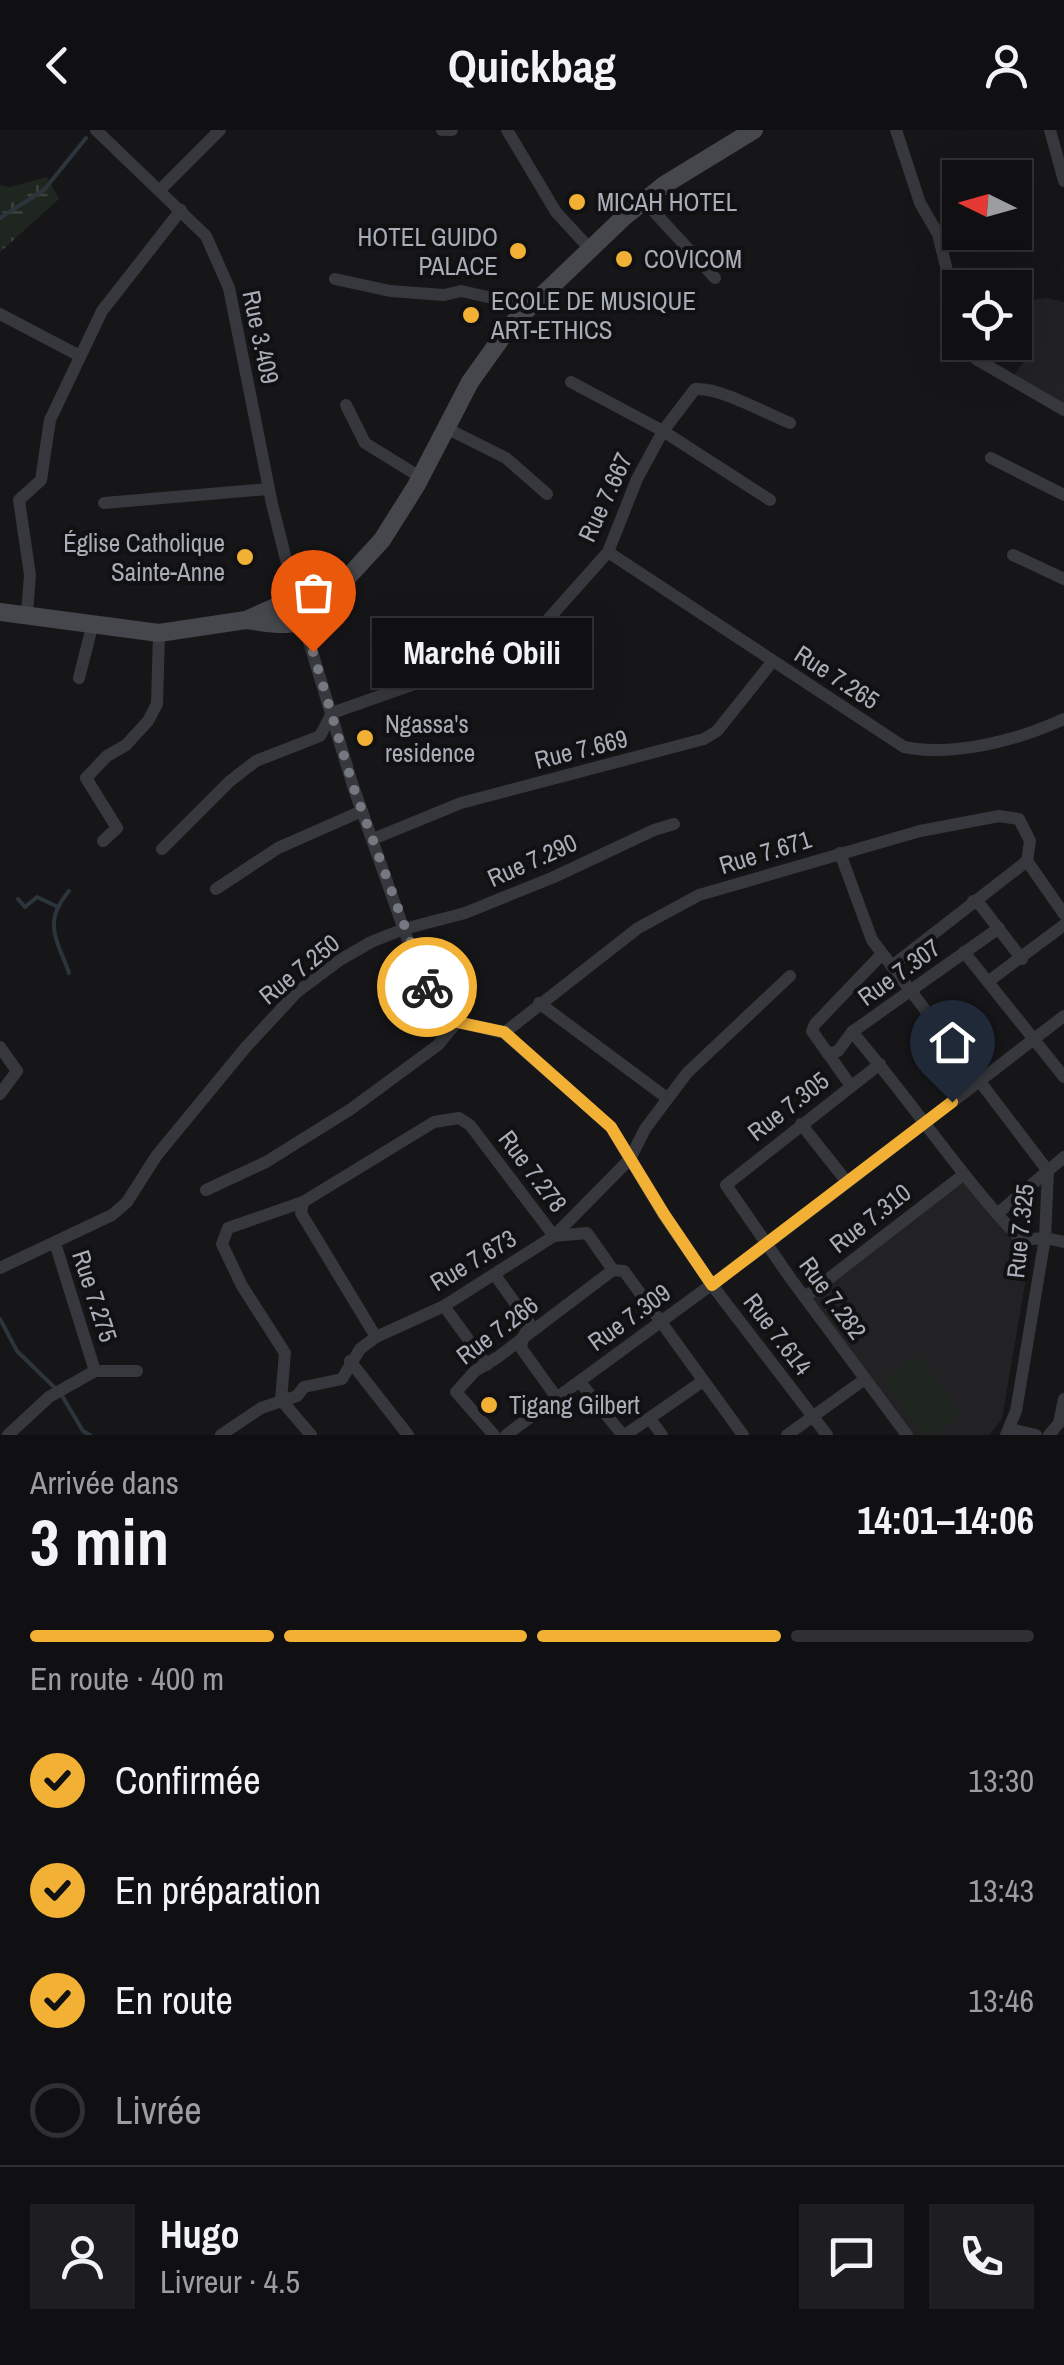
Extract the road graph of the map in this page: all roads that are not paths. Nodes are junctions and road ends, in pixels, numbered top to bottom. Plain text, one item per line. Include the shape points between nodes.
1 (220, 130) edge
2 (442, 130) edge
3 (452, 130) edge
4 (507, 130) edge
5 (754, 130) edge
6 (896, 130) edge
7 (1050, 130) edge
8 (97, 131) edge
9 (1064, 181) edge
10 (160, 190) junction
11 (645, 202) junction
12 (181, 210) junction
13 (590, 249) junction
14 (947, 270) edge
15 (715, 278) dead end
16 (335, 280) dead end
17 (528, 306) junction
18 (0, 314) edge
19 (80, 356) junction
20 (978, 360) edge
21 (570, 382) dead end
22 (346, 405) dead end
23 (1064, 410) edge
24 (790, 424) dead end
25 (446, 428) junction
26 (663, 431) junction
27 (991, 458) dead end
28 (420, 477) junction
29 (269, 489) junction
30 (547, 494) dead end
31 (1064, 495) edge
32 (770, 500) dead end
33 (104, 503) dead end
34 (608, 552) junction
35 (1012, 555) dead end
36 (347, 576) junction
37 (1064, 579) edge
38 (296, 599) junction
39 (0, 612) edge
40 (28, 614) junction
41 (246, 620) junction
42 (303, 622) junction
43 (93, 623) junction
44 (160, 633) junction
45 (772, 662) junction
46 (78, 678) dead end
47 (332, 713) junction
48 (1064, 719) edge
49 (362, 811) junction
50 (674, 824) dead end
51 (373, 840) junction
52 (102, 841) dead end
53 (162, 849) dead end
54 (840, 853) junction
55 (1027, 861) junction
56 (216, 889) dead end
57 (973, 901) junction
58 (1064, 914) edge
59 (1064, 925) edge
60 (998, 928) junction
61 (404, 929) junction
62 (964, 952) junction
63 (882, 954) junction
64 (1022, 959) junction
65 (892, 966) junction
66 (790, 976) dead end
67 (990, 982) junction
68 (910, 992) junction
69 (539, 1003) junction
70 (1064, 1016) edge
71 (457, 1022) junction
72 (504, 1032) junction
73 (852, 1032) junction
74 (1034, 1039) junction
75 (0, 1047) edge
76 (828, 1054) junction
77 (880, 1064) junction
78 (1064, 1076) edge
79 (977, 1082) junction
80 (851, 1086) junction
81 (0, 1094) edge
82 (666, 1098) junction
83 (927, 1122) junction
84 (801, 1124) junction
85 (630, 1158) junction
86 (1064, 1158) edge
87 (1048, 1171) junction
88 (963, 1175) junction
89 (847, 1182) junction
90 (726, 1186) joint
91 (206, 1190) dead end
92 (303, 1202) junction
93 (996, 1214) junction
94 (554, 1236) junction
95 (1045, 1238) junction
96 (1064, 1242) edge
97 (55, 1243) junction
98 (766, 1244) junction
99 (0, 1268) edge
100 (613, 1270) junction
101 (495, 1275) junction
102 (712, 1285) junction
103 (805, 1297) junction
104 (444, 1306) junction
105 (659, 1323) junction
106 (376, 1337) junction
107 (522, 1337) junction
108 (350, 1361) junction
109 (487, 1365) junction
110 (96, 1371) junction
111 (138, 1371) dead end
112 (864, 1379) junction
113 (703, 1381) junction
114 (580, 1382) junction
115 (558, 1398) junction
116 (1064, 1399) edge
117 (281, 1400) junction
118 (812, 1416) junction
119 (650, 1419) junction
120 (399, 1432) edge
121 (1008, 1432) edge
122 (626, 1434) edge
123 (8, 1435) edge
124 (221, 1435) edge
125 (310, 1435) edge
126 (494, 1435) edge
127 (506, 1435) edge
128 (662, 1435) edge
129 (744, 1435) edge
130 (787, 1435) edge
131 (827, 1435) edge
132 (908, 1435) edge
133 (1036, 1435) edge
134 (1049, 1435) edge

1 - 10 street
2 - 3 street
4 - 13 street via 556,212
5 - 11 main road
6 - 14 street
7 - 9 street
8 - 10 street, Rue 3.409
10 - 12 street, Rue 3.409
11 - 13 main road
11 - 15 street
12 - 19 street via 107,304
12 - 29 street, Rue 3.409 via 206,236 229,288
13 - 17 main road
16 - 17 street via 396,292 462,291
17 - 25 main road via 489,352
18 - 19 street
19 - 40 street via 50,420 40,480 19,500 30,574
20 - 23 street
21 - 26 street
22 - 28 street via 365,443
24 - 26 street, Rue 7.667 via 698,388
25 - 28 main road
25 - 30 street via 506,458
26 - 32 street
26 - 34 street, Rue 7.667
27 - 31 street
28 - 36 main road via 382,540
29 - 33 street
29 - 38 street, Rue 3.409
34 - 45 street, Rue 7.265
34 - 47 street, Rue 7.667 via 518,644
35 - 37 street
36 - 38 main road
36 - 42 main road
38 - 41 main road
38 - 42 street, Rue 3.409
39 - 40 main road
40 - 43 main road
41 - 42 main road
41 - 44 main road
42 - 47 street
43 - 44 main road
43 - 46 street
44 - 52 street via 157,704 126,745 86,778 117,828
45 - 48 street, Rue 7.265 via 913,749 997,743
45 - 51 street, Rue 7.669 via 704,739 460,803
47 - 49 street
47 - 53 street, Rue 7.667 via 320,736 256,761 230,781
49 - 51 street
49 - 56 street via 278,848
50 - 61 street, Rue 7.290 via 465,913
51 - 61 street
54 - 55 street, Rue 7.671 via 920,830 1013,816 1028,832
54 - 63 street, Rue 7.325
54 - 69 street, Rue 7.671 via 699,896 638,928
55 - 57 street
55 - 58 street
57 - 60 street
57 - 65 street
59 - 64 street
60 - 62 street, Rue 7.307
60 - 64 street
61 - 71 street via 432,996
61 - 97 street, Rue 7.250 via 340,960 297,992 185,1120 128,1202
62 - 67 street
62 - 68 street, Rue 7.307
63 - 65 street, Rue 7.325
63 - 76 street via 815,1024 814,1036
64 - 67 street
65 - 68 street, Rue 7.325
66 - 82 street, Rue 7.673
67 - 74 street
68 - 73 street, Rue 7.307
68 - 79 street, Rue 7.325
69 - 72 street, Rue 7.671
69 - 82 street
70 - 74 street, Rue 7.309
71 - 72 street
71 - 91 street via 438,1045 351,1109
72 - 85 street, Rue 7.614 via 611,1127
73 - 76 street, Rue 7.307
73 - 77 street
74 - 78 street
74 - 79 street, Rue 7.309
75 - 81 street via 17,1071
76 - 80 street
77 - 80 street, Rue 7.305
77 - 83 street
79 - 83 street, Rue 7.309
79 - 87 street, Rue 7.325
80 - 84 street, Rue 7.305
82 - 85 street, Rue 7.673
83 - 88 street
83 - 89 street, Rue 7.309
84 - 89 street
84 - 90 street, Rue 7.305
85 - 94 street, Rue 7.673
85 - 102 street, Rue 7.614
86 - 87 street
87 - 93 street
87 - 95 street, Rue 7.325
88 - 93 street
88 - 103 street, Rue 7.310
89 - 98 street, Rue 7.309
90 - 98 street, Rue 7.282
92 - 94 street, Rue 7.278 via 434,1122 459,1118
92 - 106 street via 301,1213
92 - 117 street, Rue 7.278 via 228,1228 222,1244 284,1353
93 - 95 street via 1021,1240
94 - 100 street, Rue 7.278 via 588,1232
94 - 101 street, Rue 7.673
95 - 96 street
95 - 121 street, Rue 7.325
97 - 99 street, Rue 7.250
97 - 110 street, Rue 7.275
98 - 102 street, Rue 7.309
98 - 103 street, Rue 7.282
100 - 105 street, Rue 7.278 via 624,1271
100 - 107 street, Rue 7.266
101 - 104 street, Rue 7.673
101 - 107 street via 530,1324
102 - 105 street, Rue 7.309
102 - 118 street, Rue 7.614
103 - 112 street, Rue 7.282
104 - 106 street, Rue 7.673
104 - 109 street
105 - 113 street, Rue 7.278
105 - 114 street, Rue 7.309
106 - 108 street, Rue 7.673
107 - 109 street, Rue 7.266
107 - 115 street via 521,1348
108 - 117 street, Rue 7.673 via 342,1379 304,1386
108 - 120 street
109 - 126 street, Rue 7.266 via 456,1392
110 - 111 street
110 - 123 street, Rue 7.275 via 49,1398
112 - 118 street
112 - 132 street, Rue 7.282
113 - 119 street
113 - 129 street, Rue 7.278
114 - 115 street, Rue 7.309
114 - 122 street
115 - 127 street, Rue 7.309
116 - 134 street
117 - 124 street, Rue 7.673
117 - 125 street
118 - 130 street
118 - 131 street, Rue 7.614
119 - 122 street
119 - 128 street
121 - 133 street

